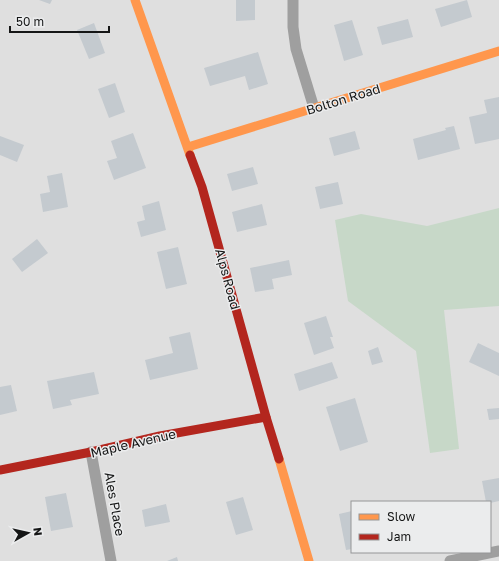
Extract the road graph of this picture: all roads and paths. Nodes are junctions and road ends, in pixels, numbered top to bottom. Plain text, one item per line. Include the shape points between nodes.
1 (135, 0) edge
2 (293, 0) edge
3 (499, 51) edge
4 (314, 108) junction
5 (188, 147) junction
6 (266, 417) junction
7 (91, 452) junction
8 (0, 470) edge
9 (489, 553) edge
10 (111, 561) edge
11 (309, 561) edge
12 (450, 561) edge

1 - 5 street, Alps Road
2 - 4 street via 292,27 296,49
3 - 4 street, Bolton Road
4 - 5 street, Bolton Road
5 - 6 street, Alps Road via 202,187
6 - 7 street, Maple Avenue via 160,436
6 - 11 street, Alps Road
7 - 8 street, Maple Avenue
7 - 10 street, Ales Place
9 - 12 street

